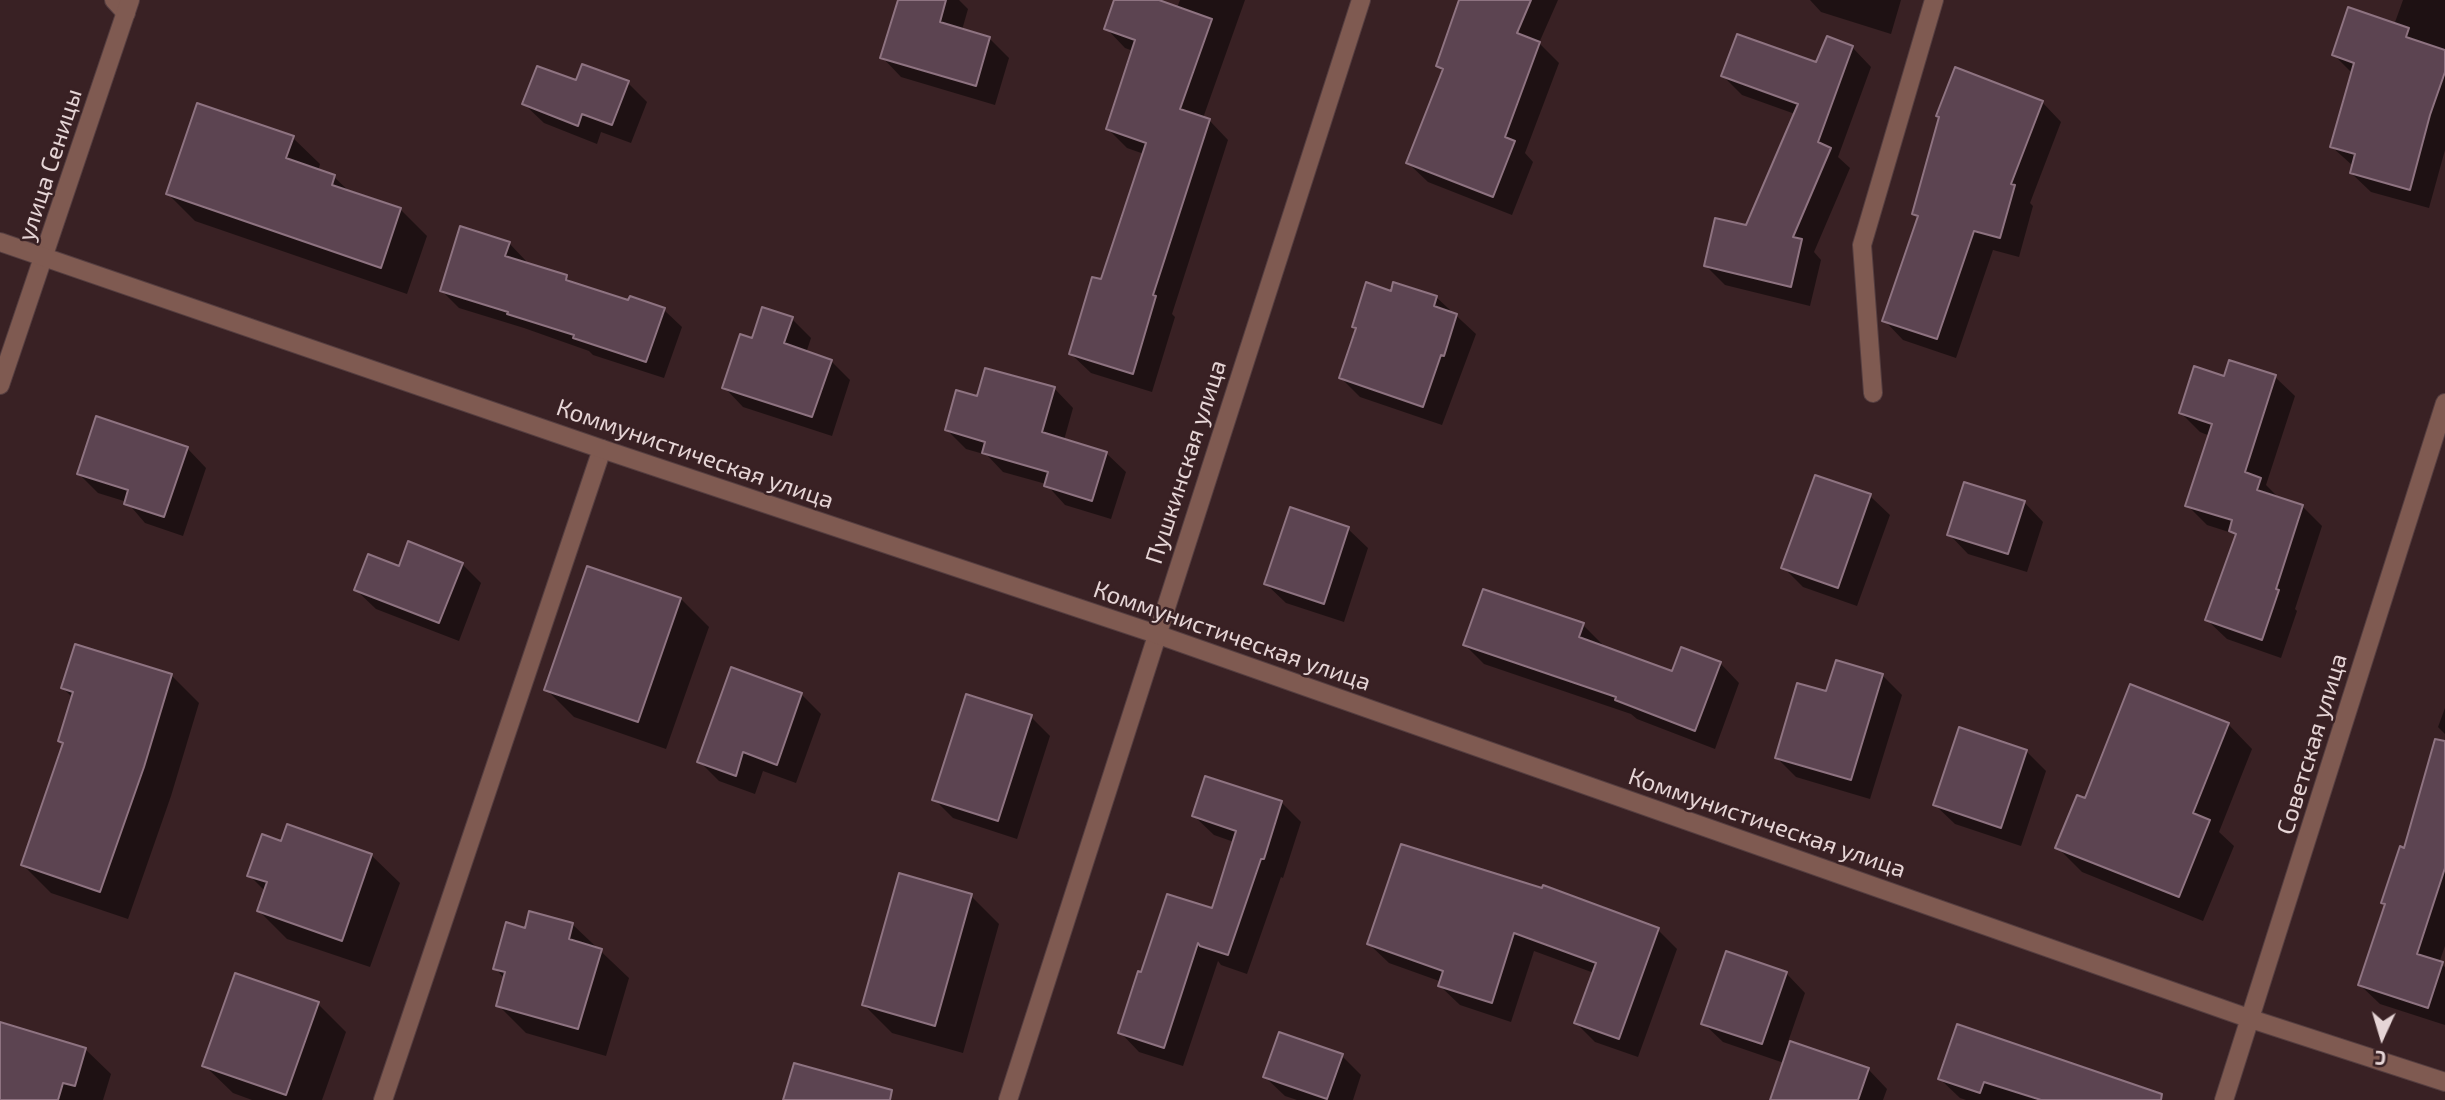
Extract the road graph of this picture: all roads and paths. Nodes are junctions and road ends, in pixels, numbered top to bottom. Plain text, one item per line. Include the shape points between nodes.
1 (1361, 0) edge
2 (1934, 0) edge
3 (123, 4) edge
4 (0, 242) edge
5 (45, 257) junction
6 (0, 385) edge
7 (1873, 394) dead end
8 (2445, 403) edge
9 (602, 449) junction
10 (1156, 634) junction
11 (2251, 1019) junction
12 (2445, 1082) edge
13 (383, 1100) edge
14 (1008, 1100) edge
15 (2224, 1100) edge

1 - 10 street, Пушкинская улица
2 - 7 street via 1862,245
3 - 5 street, улица Сеницы
4 - 5 street, Коммунистическая улица
5 - 6 street, улица Сеницы
5 - 9 street, Коммунистическая улица
8 - 11 street, Советская улица
9 - 10 street, Коммунистическая улица
9 - 13 street
10 - 11 street, Коммунистическая улица
10 - 14 street, Пушкинская улица
11 - 12 street, Коммунистическая улица
11 - 15 street, Советская улица

